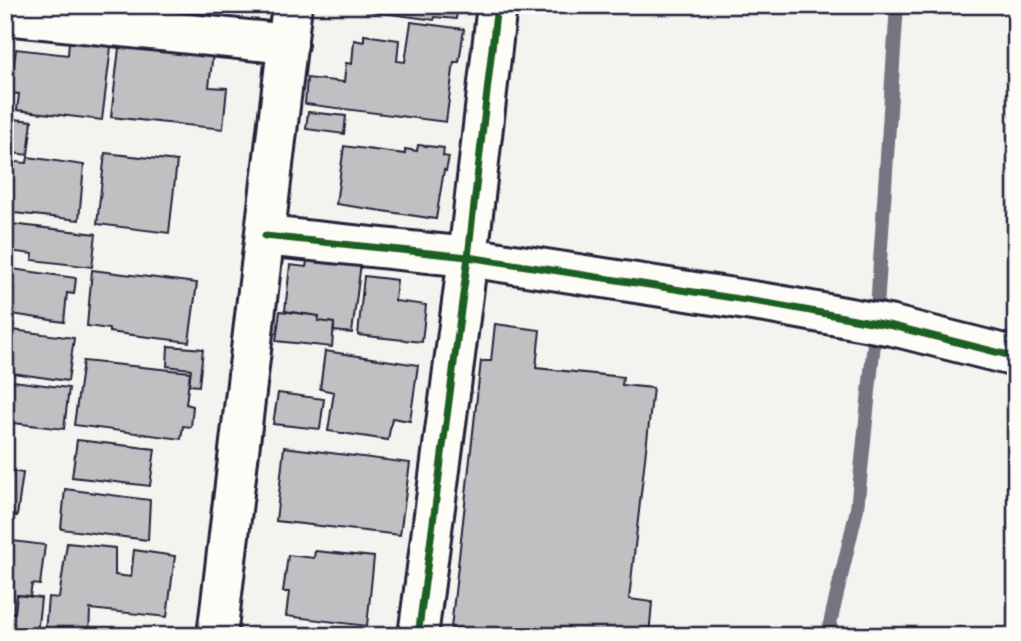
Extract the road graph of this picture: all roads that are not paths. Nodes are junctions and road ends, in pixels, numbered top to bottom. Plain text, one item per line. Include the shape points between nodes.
1 (292, 5) edge
2 (497, 5) edge
3 (5, 15) edge
4 (288, 44) junction
5 (265, 236) junction
6 (468, 257) junction
7 (1016, 357) edge
8 (217, 636) edge
9 (418, 636) edge

1 - 4 street
2 - 6 street
3 - 4 street
4 - 5 street
5 - 6 street
5 - 8 street
6 - 7 street via 893,326
6 - 9 street

